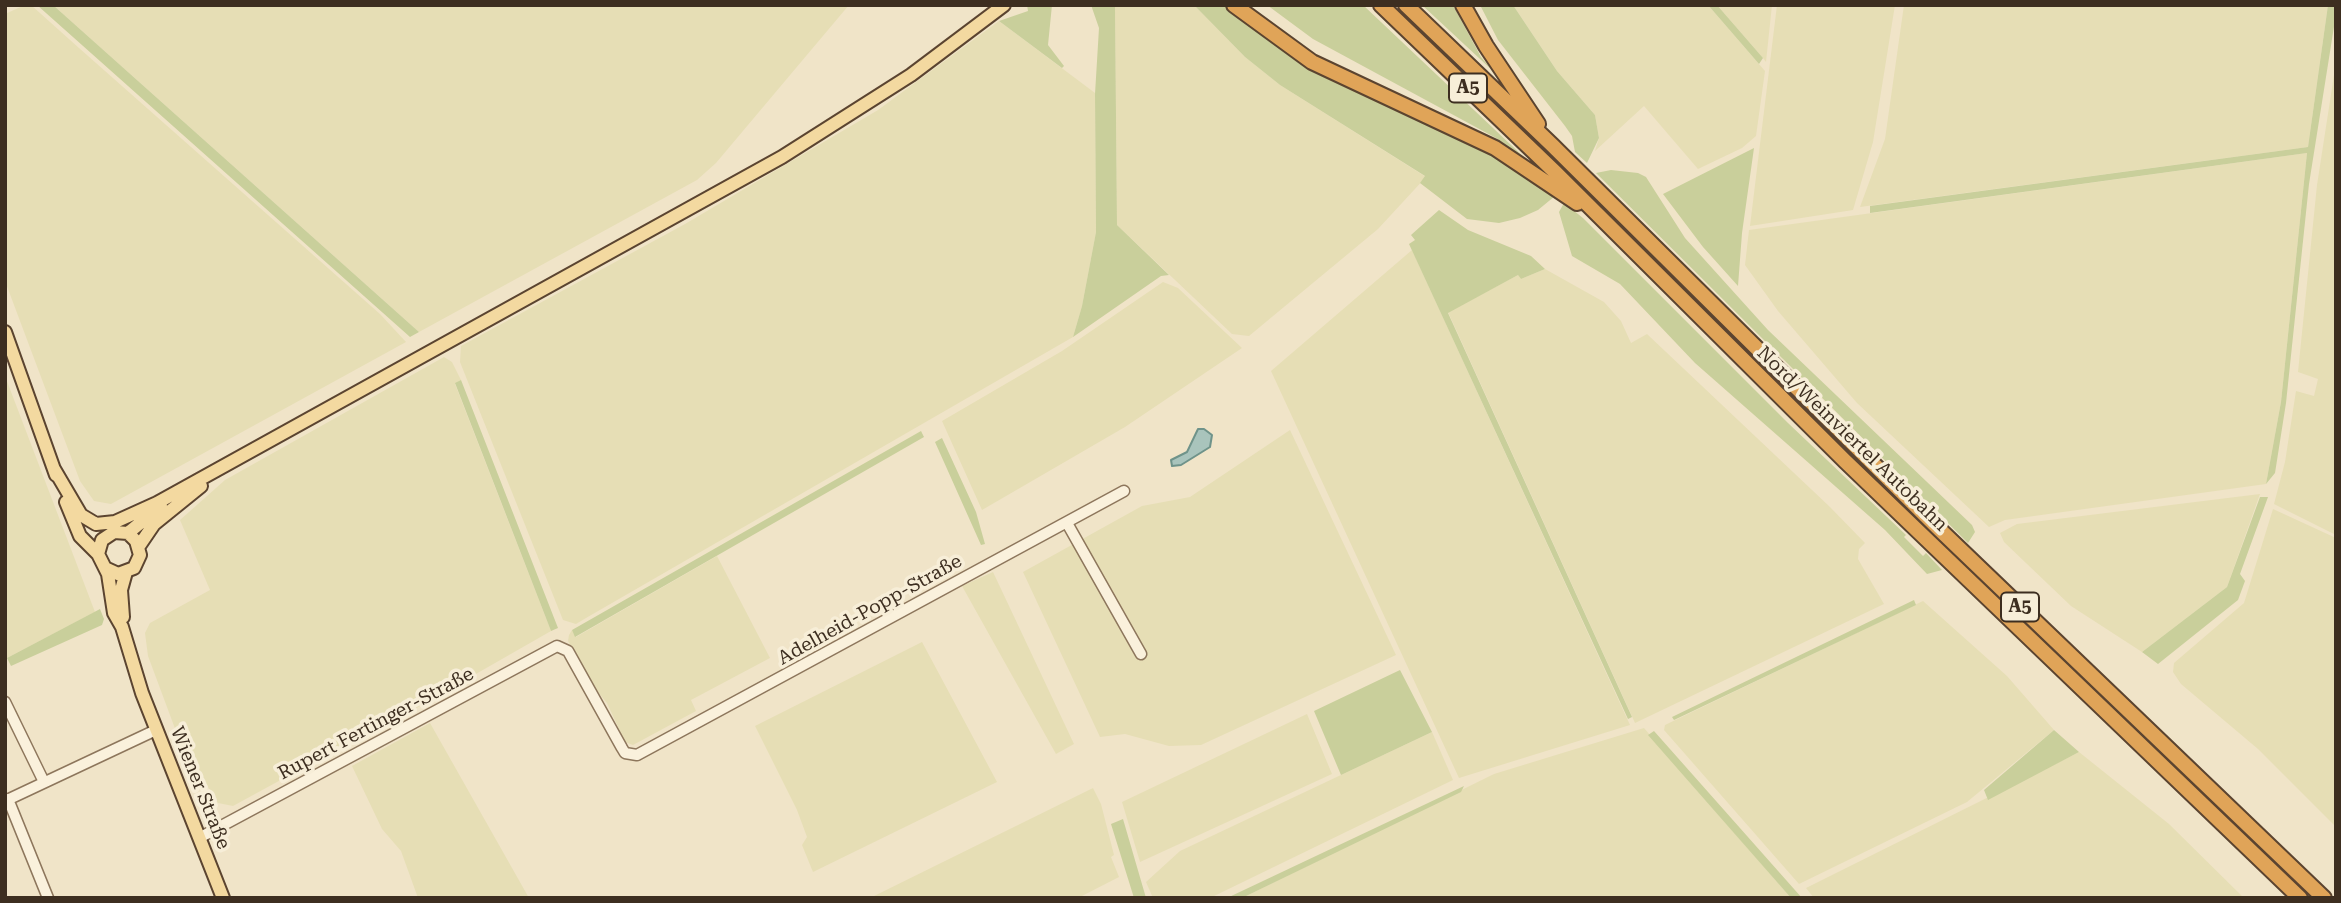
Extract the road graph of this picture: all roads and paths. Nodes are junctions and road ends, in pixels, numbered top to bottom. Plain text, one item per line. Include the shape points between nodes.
1 (1003, 5) edge
2 (1234, 5) edge
3 (1381, 5) edge
4 (1406, 5) edge
5 (1463, 5) edge
6 (1552, 145) junction
7 (1611, 227) junction
8 (5, 332) edge
9 (245, 455) junction
10 (54, 469) junction
11 (1124, 491) dead end
12 (171, 496) junction
13 (74, 523) junction
14 (1067, 523) junction
15 (128, 533) junction
16 (106, 537) junction
17 (139, 546) junction
18 (98, 554) junction
19 (105, 568) junction
20 (126, 572) junction
21 (122, 627) junction
22 (568, 651) joint
23 (1140, 654) dead end
24 (5, 702) edge
25 (156, 730) junction
26 (44, 782) junction
27 (7, 800) edge
28 (199, 838) junction
29 (48, 898) edge
30 (223, 898) edge
31 (2300, 898) edge
32 (2324, 898) edge

1 - 9 main road via 911,75 782,157
2 - 7 highway via 1312,62 1494,148
3 - 7 highway, Nord/Weinviertel Autobahn / A5
4 - 6 highway, Nord/Weinviertel Autobahn / A5
5 - 6 highway
6 - 32 highway, Nord/Weinviertel Autobahn / A5 via 1938,528
7 - 31 highway, Nord/Weinviertel Autobahn / A5 via 1845,461
8 - 10 main road
9 - 12 main road
9 - 17 main road via 165,514
10 - 12 main road via 81,515 96,524 115,522
10 - 13 main road
11 - 14 street, Adelheid-Popp-Straße
12 - 15 main road
13 - 16 main road via 87,533
13 - 18 main road
14 - 22 street, Adelheid-Popp-Straße via 646,751 631,755 622,748
14 - 23 street
15 - 16 main road
15 - 17 main road
16 - 18 main road
17 - 20 main road via 136,564
18 - 19 main road
19 - 20 main road
19 - 21 main road via 114,613
20 - 21 main road via 121,590
21 - 25 main road, Wiener Straße
22 - 28 street, Rupert Fertinger-Straße via 552,647
24 - 26 street
25 - 26 street
25 - 28 main road, Wiener Straße
26 - 27 street
27 - 29 street
28 - 30 main road, Wiener Straße

